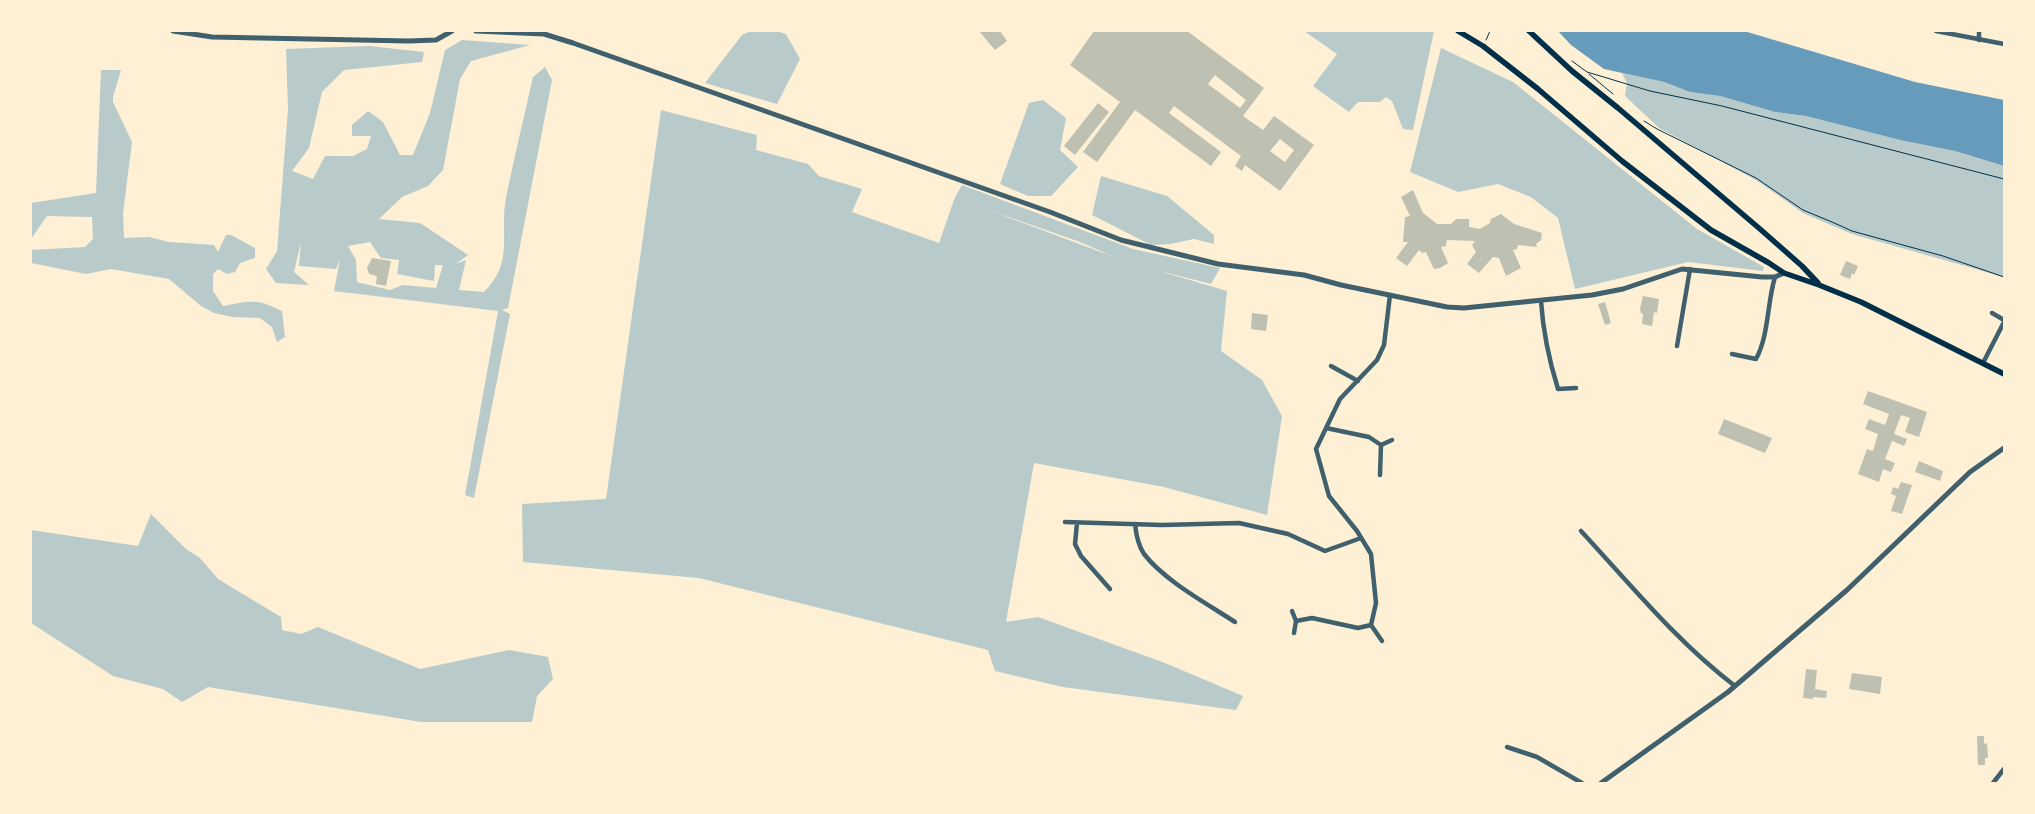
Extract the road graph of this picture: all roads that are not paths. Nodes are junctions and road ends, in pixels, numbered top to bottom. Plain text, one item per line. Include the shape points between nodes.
1 (174, 31) edge
2 (452, 31) edge
3 (476, 31) edge
4 (1458, 31) edge
5 (1529, 31) edge
6 (1936, 31) edge
7 (1979, 31) edge
8 (1979, 40) junction
9 (2004, 44) edge
10 (1690, 268) junction
11 (1784, 273) junction
12 (1775, 277) junction
13 (1819, 285) junction
14 (1390, 295) junction
15 (1540, 301) junction
16 (1992, 314) dead end
17 (2004, 321) edge
18 (1677, 346) dead end
19 (1732, 354) dead end
20 (1983, 363) junction
21 (1331, 366) dead end
22 (2004, 374) edge
23 (1358, 381) junction
24 (1576, 388) dead end
25 (1326, 428) junction
26 (1392, 440) dead end
27 (1381, 445) junction
28 (2004, 448) edge
29 (1380, 476) dead end
30 (1065, 522) dead end
31 (1077, 523) junction
32 (1135, 524) junction
33 (1581, 531) dead end
34 (1361, 538) junction
35 (1110, 589) dead end
36 (1292, 612) dead end
37 (1296, 621) junction
38 (1235, 622) dead end
39 (1371, 625) junction
40 (1294, 632) dead end
41 (1382, 641) dead end
42 (1735, 686) junction
43 (1507, 747) dead end
44 (2004, 769) edge
45 (1582, 783) edge
46 (1601, 783) edge
47 (1993, 783) edge

1 - 2 street via 212,37 408,41 436,40
3 - 14 street via 544,34 573,43 1121,240 1218,264 1304,275
4 - 11 main road via 1483,46 1538,89 1622,161 1711,230
5 - 13 main road via 1802,266
6 - 8 street
7 - 8 street
8 - 9 street
10 - 12 street
10 - 15 street via 1623,288
10 - 18 street
11 - 12 street
11 - 13 main road
12 - 19 street via 1756,359
13 - 20 main road via 1861,302
14 - 15 street via 1464,308
14 - 23 street via 1384,345 1377,360
15 - 24 street via 1543,329 1558,389
16 - 17 street
17 - 20 street
20 - 22 main road
21 - 23 street
23 - 25 street via 1340,400
25 - 27 street via 1369,437
25 - 34 street via 1316,449 1329,496
26 - 27 street
27 - 29 street
28 - 42 street via 1970,472 1847,590
30 - 31 street
31 - 32 street
31 - 35 street via 1075,544 1081,556
32 - 34 street via 1239,523 1288,534 1326,551
32 - 38 street via 1144,553 1173,581
33 - 42 street via 1692,649
34 - 39 street via 1371,554 1376,604
36 - 37 street
37 - 39 street via 1312,618 1358,628
37 - 40 street
39 - 41 street
42 - 46 street
43 - 45 street via 1536,757
44 - 47 street

